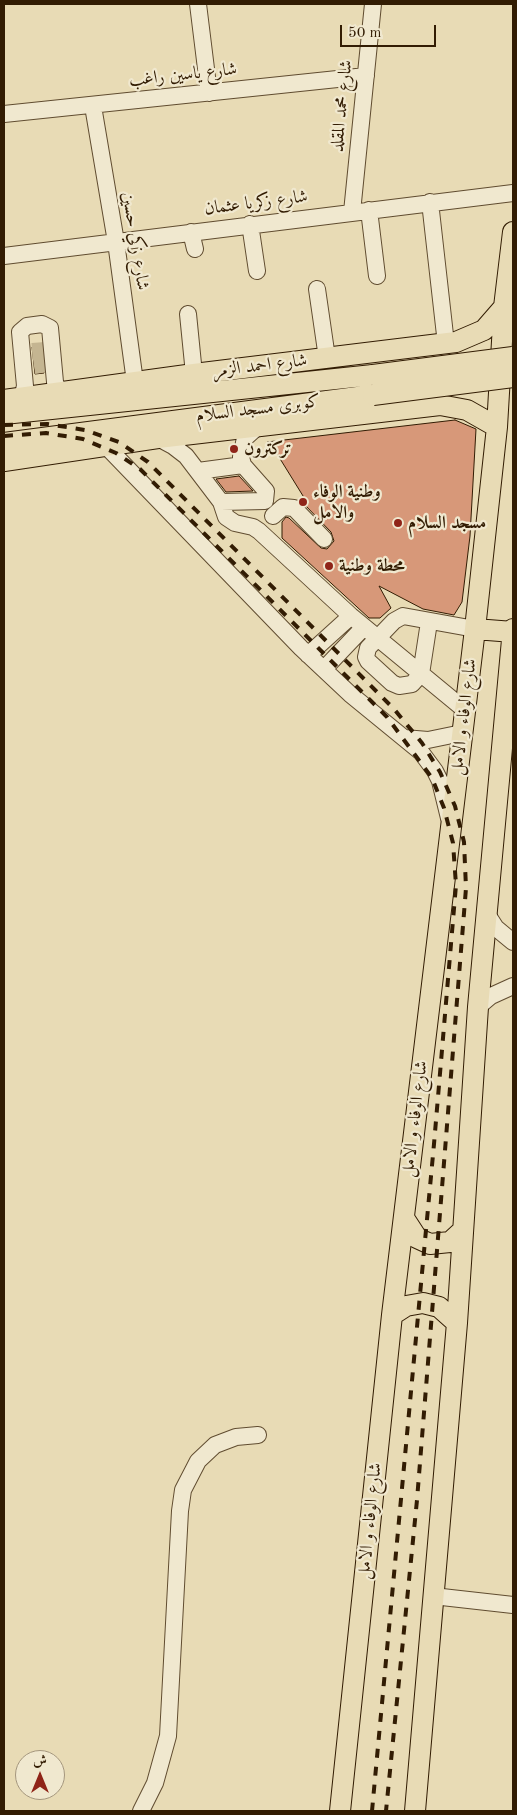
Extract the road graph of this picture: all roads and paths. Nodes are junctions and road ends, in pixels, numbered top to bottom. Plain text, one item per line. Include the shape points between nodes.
1 (198, 4) edge
2 (373, 4) edge
3 (366, 76) junction
4 (209, 92) junction
5 (93, 106) junction
6 (4, 114) edge
7 (513, 193) edge
8 (430, 202) junction
9 (369, 210) junction
10 (352, 212) junction
11 (250, 224) junction
12 (191, 232) junction
13 (513, 232) edge
14 (116, 242) junction
15 (195, 249) dead end
16 (4, 256) edge
17 (257, 271) dead end
18 (377, 276) dead end
19 (317, 289) dead end
20 (504, 307) junction
21 (188, 314) dead end
22 (446, 344) junction
23 (513, 357) edge
24 (327, 358) junction
25 (194, 374) junction
26 (513, 377) edge
27 (135, 382) junction
28 (60, 393) junction
29 (13, 399) edge
30 (440, 405) junction
31 (4, 414) edge
32 (497, 427) junction
33 (255, 428) junction
34 (158, 438) junction
35 (4, 443) edge
36 (106, 446) junction
37 (4, 460) edge
38 (243, 465) junction
39 (198, 471) junction
40 (265, 501) junction
41 (221, 502) junction
42 (273, 516) junction
43 (266, 537) junction
44 (324, 539) dead end
45 (351, 616) junction
46 (429, 622) junction
47 (476, 629) junction
48 (513, 631) edge
49 (371, 633) junction
50 (308, 655) junction
51 (324, 669) junction
52 (421, 674) junction
53 (465, 710) junction
54 (462, 732) junction
55 (401, 737) junction
56 (451, 823) junction
57 (487, 914) junction
58 (513, 942) edge
59 (513, 986) edge
60 (478, 1007) junction
61 (404, 1218) junction
62 (463, 1230) junction
63 (392, 1315) junction
64 (456, 1323) junction
65 (258, 1435) dead end
66 (434, 1596) junction
67 (513, 1605) edge
68 (141, 1811) edge
69 (340, 1811) edge
70 (415, 1811) edge

1 - 4 street
2 - 3 street, شارع محمد المقلد
3 - 4 street, شارع ياسين راغب
3 - 10 street, شارع محمد المقلد
4 - 5 street, شارع ياسين راغب
5 - 6 street, شارع ياسين راغب
5 - 14 street, شارع زكي حسين
7 - 8 street, شارع زكريا عثمان
8 - 9 street, شارع زكريا عثمان
8 - 22 street
9 - 10 street, شارع زكريا عثمان
9 - 18 street
10 - 11 street, شارع زكريا عثمان
11 - 12 street, شارع زكريا عثمان
11 - 17 street
12 - 14 street, شارع زكريا عثمان
12 - 15 street
13 - 20 main road, شارع الوفاء و الامل
14 - 16 street, شارع زكريا عثمان
14 - 27 street, شارع زكي حسين
19 - 24 street
20 - 22 main road, شارع احمد الزمر via 480,332 466,340
20 - 32 main road, شارع الوفاء و الامل
21 - 25 street
22 - 24 main road, شارع احمد الزمر
22 - 30 main road via 456,355 461,376 457,391
23 - 31 main road, كوبرى مسجد السلام, bridge
24 - 25 main road, شارع احمد الزمر
25 - 27 main road, شارع احمد الزمر
26 - 35 main road, كوبرى مسجد السلام, bridge
27 - 28 main road, شارع احمد الزمر
28 - 29 main road, شارع احمد الزمر
28 - 29 street via 39,358 25,386
30 - 32 main road via 467,410
30 - 33 main road
32 - 47 main road, شارع الوفاء و الامل
33 - 34 main road
33 - 38 street via 242,444
34 - 36 main road
34 - 39 street via 180,451
36 - 37 main road
36 - 50 street
38 - 39 street
38 - 40 street via 266,492
39 - 41 street
40 - 41 street
40 - 42 street via 272,507
41 - 43 street via 223,513 230,521 253,527
42 - 43 street
42 - 44 street via 283,507 294,508
43 - 45 street
45 - 49 street
45 - 50 street
46 - 47 street
46 - 49 street via 403,616
46 - 52 street
47 - 48 main road
47 - 53 main road, شارع الوفاء و الامل
48 - 57 main road
49 - 51 street
49 - 52 street
49 - 52 street via 366,657 392,683 406,686
50 - 51 street
51 - 55 street
52 - 53 street
53 - 54 main road, شارع الوفاء و الامل
54 - 55 street via 428,740
54 - 56 main road, شارع الوفاء و الامل
55 - 56 street via 421,752 435,771
56 - 61 main road, شارع الوفاء و الامل
57 - 58 street via 496,928
57 - 60 main road
59 - 60 street via 491,996
60 - 62 main road
61 - 62 main road via 417,1238 430,1244 450,1242
61 - 63 main road, شارع الوفاء و الامل
62 - 64 main road
63 - 64 main road via 406,1306 423,1303 439,1307
63 - 69 main road, شارع الوفاء و الامل
64 - 66 main road
65 - 68 street via 236,1437 215,1445 198,1461 183,1490 168,1736 154,1783
66 - 67 street
66 - 70 main road

